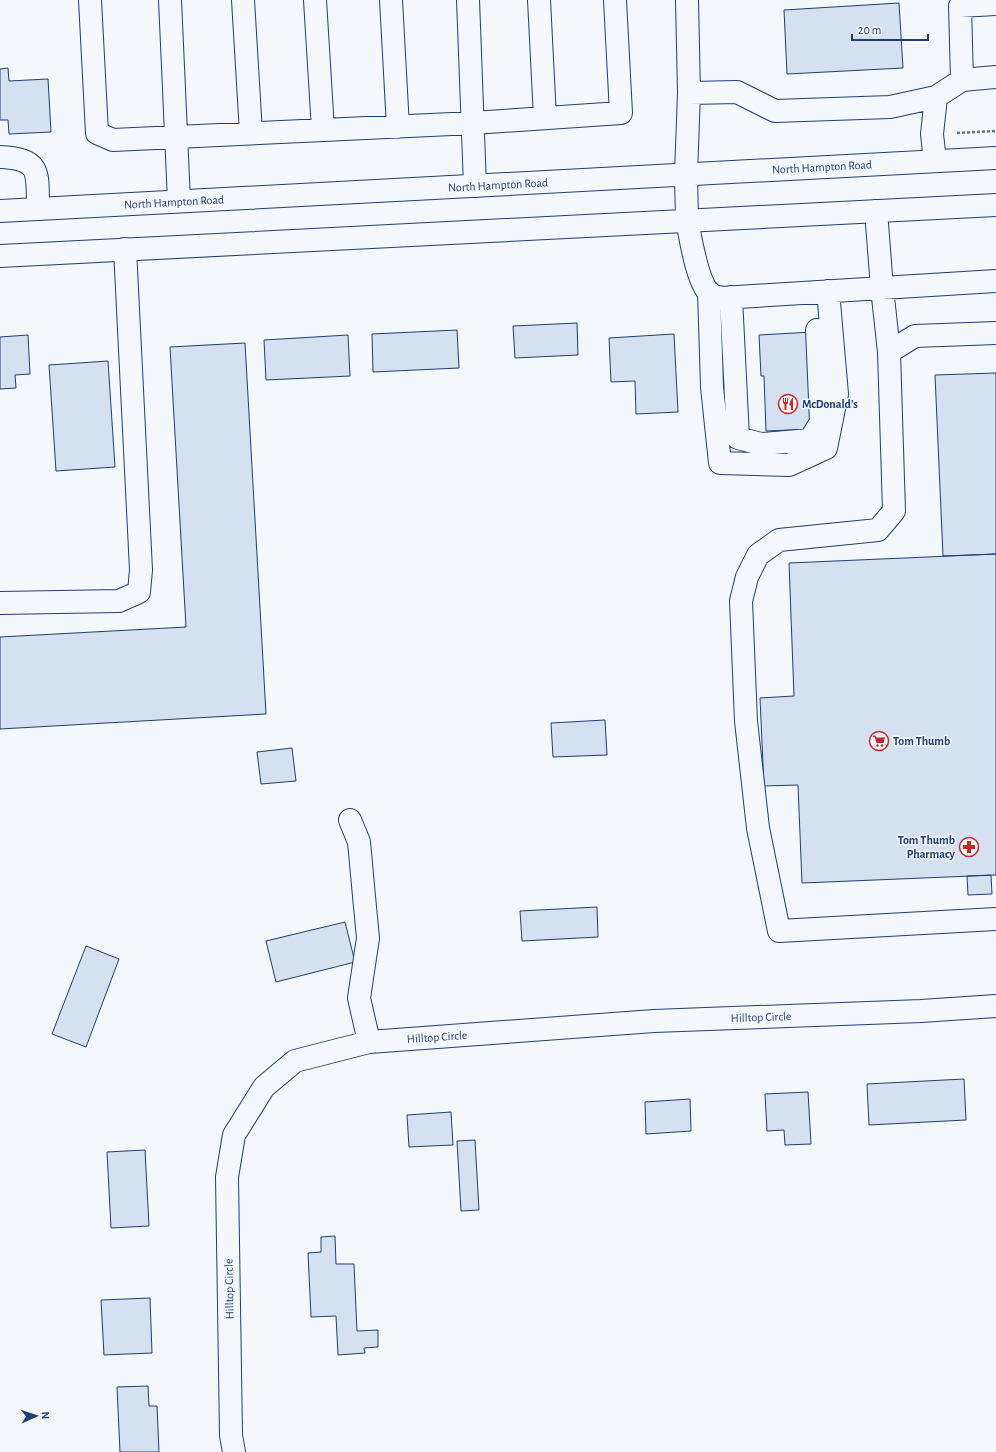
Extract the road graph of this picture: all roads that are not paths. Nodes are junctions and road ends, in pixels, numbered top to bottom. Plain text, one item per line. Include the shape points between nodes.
1 (90, 0) edge
2 (170, 0) edge
3 (243, 0) edge
4 (315, 0) edge
5 (391, 0) edge
6 (468, 0) edge
7 (539, 0) edge
8 (615, 0) edge
9 (687, 0) edge
10 (996, 4) edge
11 (996, 76) edge
12 (962, 80) junction
13 (689, 93) junction
14 (936, 97) junction
15 (545, 118) junction
16 (473, 123) junction
17 (398, 127) junction
18 (323, 130) junction
19 (251, 133) junction
20 (176, 136) junction
21 (0, 157) edge
22 (996, 158) edge
23 (935, 161) junction
24 (686, 174) junction
25 (475, 186) junction
26 (180, 201) junction
27 (996, 205) edge
28 (38, 209) junction
29 (0, 211) edge
30 (876, 211) junction
31 (687, 221) junction
32 (125, 249) junction
33 (0, 256) edge
34 (996, 281) edge
35 (882, 288) junction
36 (708, 292) junction
37 (828, 292) junction
38 (731, 297) junction
39 (996, 333) edge
40 (889, 352) junction
41 (0, 602) edge
42 (350, 820) dead end
43 (996, 919) edge
44 (996, 1006) edge
45 (369, 1042) junction
46 (234, 1452) edge

1 - 20 main road via 97,133 113,140
2 - 20 main road
3 - 19 main road
4 - 18 main road
5 - 17 main road
6 - 16 main road
7 - 15 main road
8 - 15 main road via 622,113
9 - 13 main road
10 - 12 main road via 960,6
11 - 12 main road
12 - 14 main road
13 - 14 main road via 738,92 775,111 890,107
13 - 24 main road
14 - 23 main road via 932,134
15 - 16 main road
16 - 17 main road
16 - 25 main road
17 - 18 main road
18 - 19 main road
19 - 20 main road
20 - 26 main road
21 - 28 main road via 28,161 37,172
22 - 23 main road, North Hampton Road
23 - 24 main road, North Hampton Road
24 - 25 main road, North Hampton Road
24 - 31 main road
25 - 26 main road, North Hampton Road
26 - 28 main road, North Hampton Road
27 - 30 main road
28 - 29 main road, North Hampton Road
30 - 31 main road
30 - 35 main road
31 - 32 main road
31 - 36 main road via 699,274
32 - 33 main road
32 - 41 main road via 141,563 139,592 119,601
34 - 35 main road
35 - 37 main road
35 - 40 main road
36 - 37 main road via 712,387 720,463 789,466 826,448 837,394
36 - 38 main road via 716,297
37 - 38 main road
37 - 38 main road via 816,317 821,422 810,440 761,444 738,438
39 - 40 main road via 915,336
40 - 43 main road via 894,511 878,530 779,540 758,555 747,578 742,601 746,721 758,828 779,931
42 - 45 main road via 359,842 366,907 368,938 359,998
44 - 45 main road, Hilltop Circle via 654,1022
45 - 46 main road, Hilltop Circle via 296,1060 264,1087 234,1135 227,1177 231,1435

